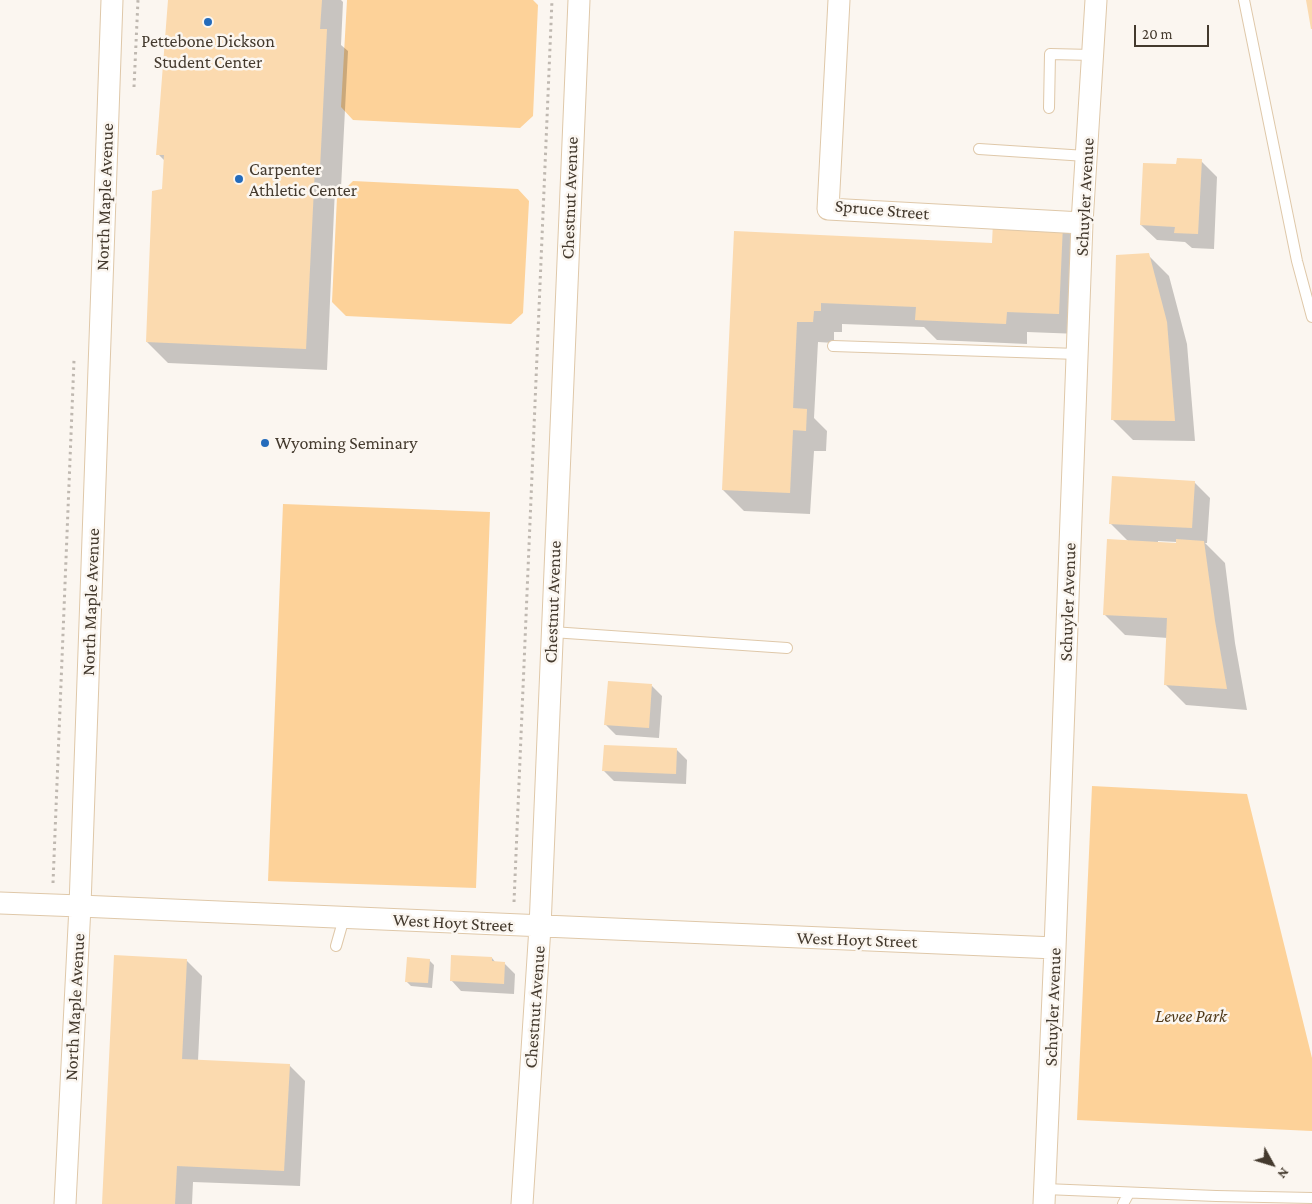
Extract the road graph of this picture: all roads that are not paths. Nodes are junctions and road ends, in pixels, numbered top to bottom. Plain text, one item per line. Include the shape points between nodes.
1 (112, 0) edge
2 (579, 0) edge
3 (839, 0) edge
4 (1096, 0) edge
5 (1244, 0) edge
6 (1092, 55) junction
7 (1049, 108) dead end
8 (980, 149) dead end
9 (1086, 156) junction
10 (1082, 223) junction
11 (1312, 317) edge
12 (833, 346) dead end
13 (1078, 354) junction
14 (552, 632) junction
15 (787, 648) dead end
16 (0, 903) edge
17 (80, 906) junction
18 (344, 918) junction
19 (540, 927) junction
20 (336, 946) dead end
21 (1055, 948) junction
22 (1128, 1193) junction
23 (1044, 1196) edge
24 (1312, 1198) edge
25 (65, 1204) edge
26 (522, 1204) edge
27 (1123, 1204) edge

1 - 17 street, North Maple Avenue
2 - 14 street, Chestnut Avenue
3 - 10 street, Spruce Street via 828,209
4 - 6 street, Schuyler Avenue
5 - 11 lane via 1296,261
6 - 7 lane via 1050,54
6 - 9 street, Schuyler Avenue
8 - 9 lane
9 - 10 street, Schuyler Avenue
10 - 13 street, Schuyler Avenue
12 - 13 lane
13 - 21 street, Schuyler Avenue
14 - 15 lane
14 - 19 street, Chestnut Avenue
16 - 17 street, West Hoyt Street
17 - 18 street, West Hoyt Street
17 - 25 street, North Maple Avenue
18 - 19 street, West Hoyt Street
18 - 20 lane
19 - 21 street, West Hoyt Street
19 - 26 street, Chestnut Avenue
21 - 23 street, Schuyler Avenue
22 - 23 lane
22 - 24 lane
22 - 27 lane

